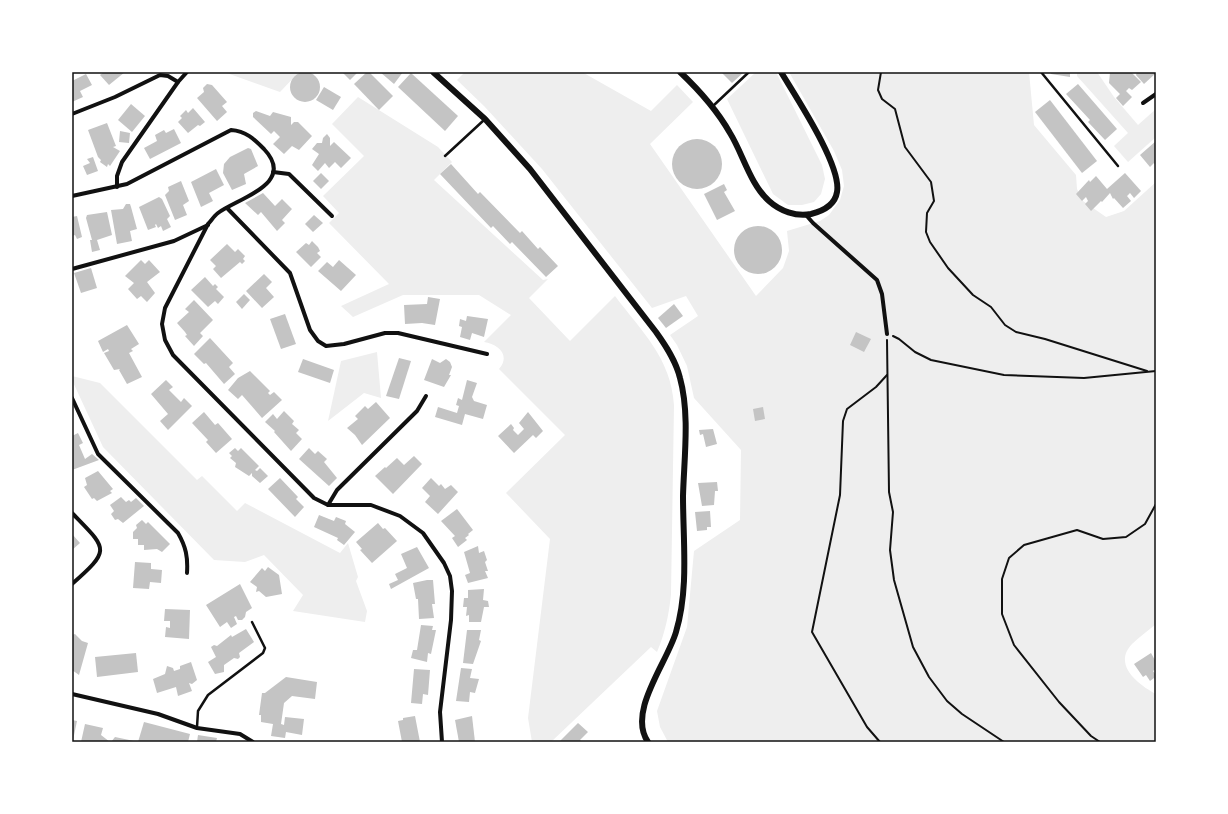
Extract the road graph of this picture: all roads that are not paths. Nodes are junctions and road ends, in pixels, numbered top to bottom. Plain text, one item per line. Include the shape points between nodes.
1 (187, 72) edge
2 (433, 72) edge
3 (680, 72) edge
4 (749, 72) edge
5 (782, 72) edge
6 (1041, 72) edge
7 (178, 82) junction
8 (1156, 94) edge
9 (1143, 104) dead end
10 (712, 106) junction
11 (72, 114) edge
12 (485, 119) junction
13 (445, 156) dead end
14 (1118, 166) dead end
15 (273, 172) junction
16 (117, 187) junction
17 (72, 196) edge
18 (227, 208) junction
19 (806, 215) junction
20 (332, 216) dead end
21 (208, 224) junction
22 (72, 269) edge
23 (887, 334) road end
24 (488, 354) dead end
25 (426, 396) dead end
26 (72, 398) edge
27 (328, 504) junction
28 (72, 513) edge
29 (187, 573) dead end
30 (72, 584) edge
31 (252, 622) dead end
32 (72, 694) edge
33 (197, 728) junction
34 (253, 742) edge
35 (442, 742) edge
36 (648, 742) edge

1 - 7 street
2 - 12 street
3 - 10 street
4 - 10 lane
5 - 19 street via 824,148 837,180 837,194 831,204
6 - 14 lane
7 - 11 street via 160,75
7 - 16 street via 122,162 117,176
8 - 9 street
10 - 19 street via 731,134 752,177 767,200 780,209
12 - 13 lane
12 - 36 street via 530,169 621,285 667,347 681,378 685,436 681,609 673,640 642,712 641,726
15 - 16 street via 272,161 267,152 252,137 238,130 225,132
15 - 18 street via 269,183 263,189
15 - 20 street via 289,174
16 - 17 street
18 - 21 street
18 - 24 street via 290,273 310,330 322,344 344,344 386,333 398,333
19 - 23 street via 877,280 882,294
21 - 22 street via 174,241
21 - 27 street via 165,308 162,324 165,340 174,355 314,498
25 - 27 street via 417,411 337,490
26 - 29 street via 98,454 178,532 188,556
27 - 35 street via 371,505 400,516 423,533 444,563 450,576 452,591 440,712
28 - 30 street via 98,541 100,551 96,562
31 - 33 lane via 265,648 263,652 208,695 198,711
32 - 33 street via 158,714
33 - 34 street via 240,734

